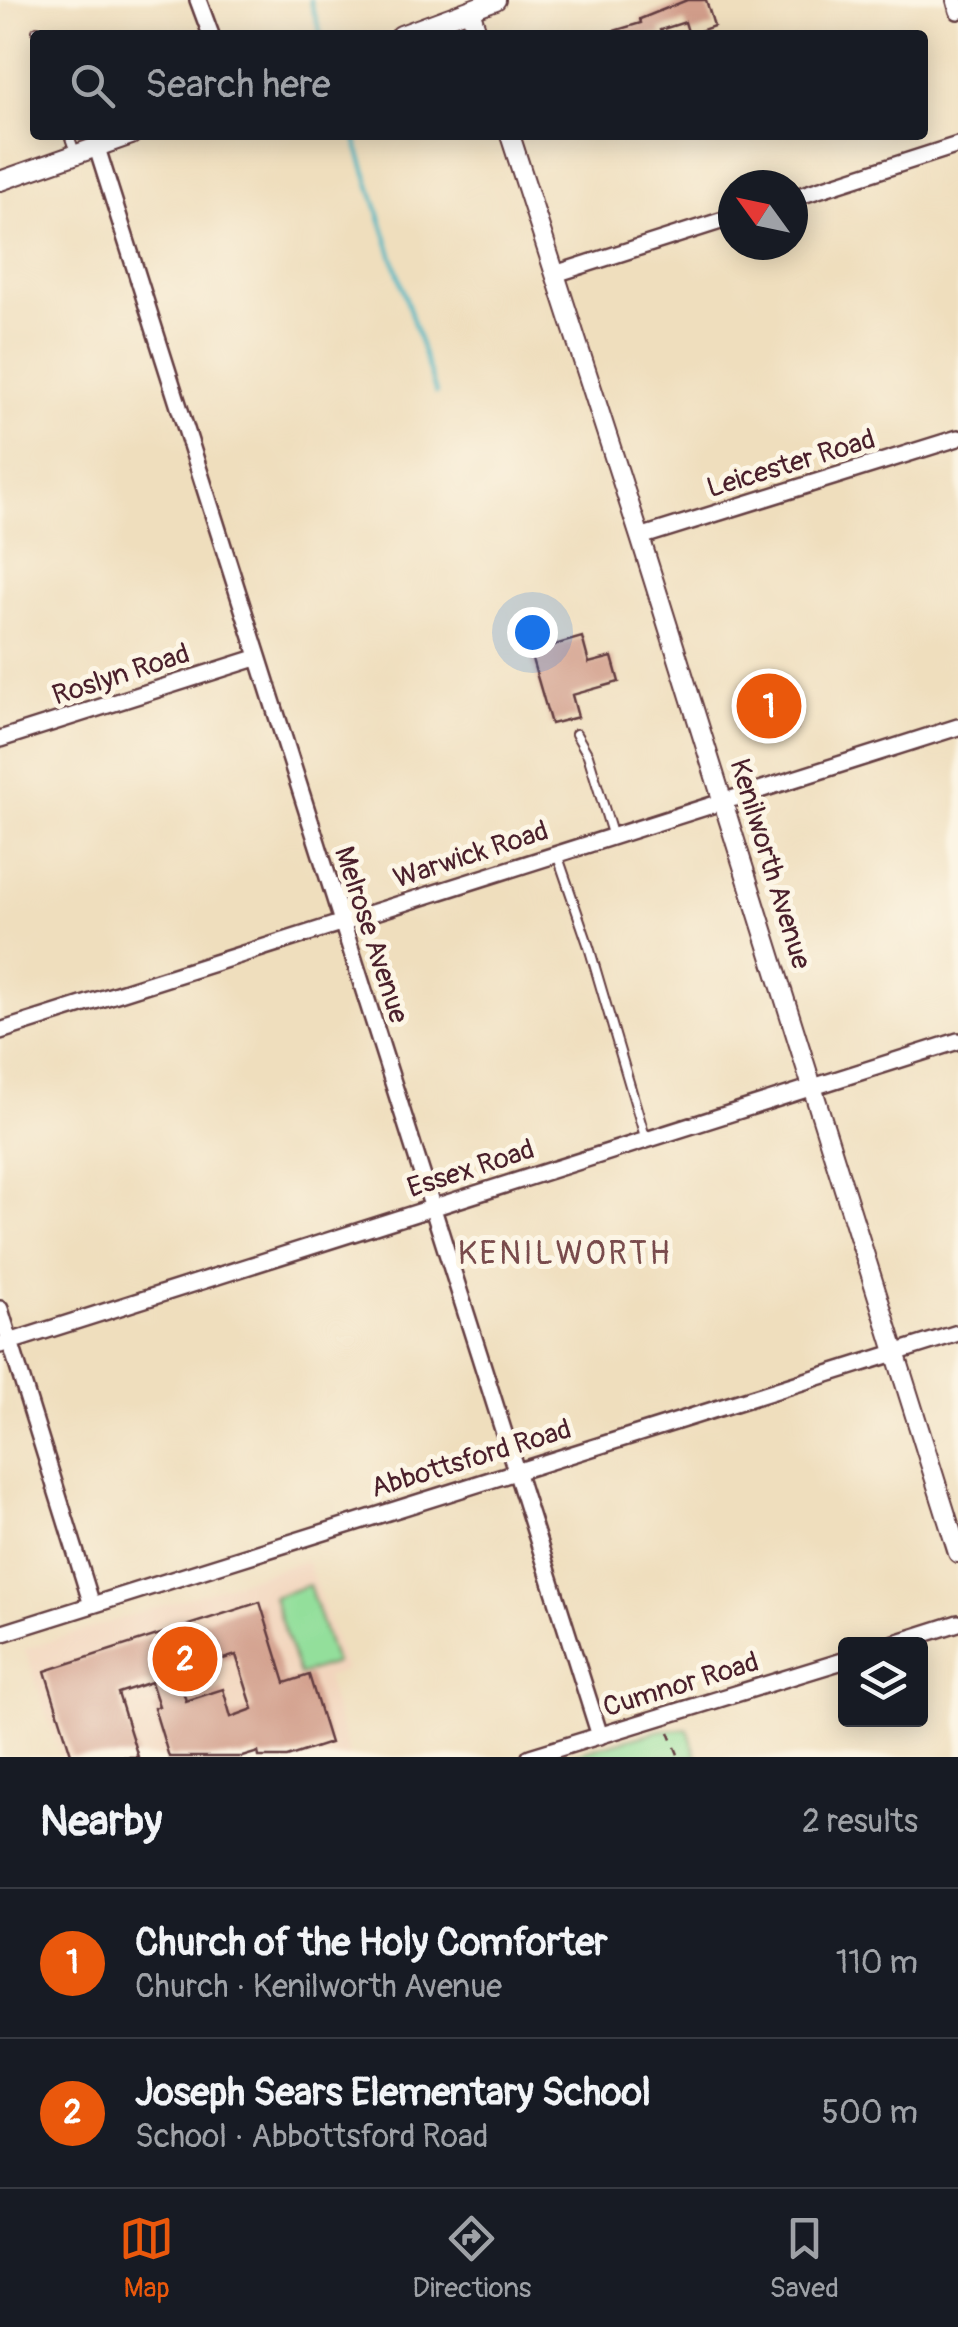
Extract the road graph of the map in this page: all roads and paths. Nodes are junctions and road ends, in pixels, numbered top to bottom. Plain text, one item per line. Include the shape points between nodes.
1 (198, 0) edge
2 (496, 0) edge
3 (955, 0) edge
4 (468, 5) edge
5 (958, 11) edge
6 (208, 30) edge
7 (412, 30) edge
8 (476, 30) edge
9 (71, 140) edge
10 (118, 140) edge
11 (512, 140) edge
12 (958, 146) edge
13 (97, 148) junction
14 (76, 155) junction
15 (0, 181) edge
16 (808, 193) edge
17 (718, 222) edge
18 (555, 274) junction
19 (958, 438) edge
20 (640, 538) junction
21 (256, 658) junction
22 (958, 727) edge
23 (576, 734) dead end
24 (0, 739) edge
25 (721, 802) junction
26 (613, 837) junction
27 (557, 854) junction
28 (341, 923) junction
29 (0, 1030) edge
30 (958, 1041) edge
31 (810, 1087) junction
32 (646, 1140) junction
33 (431, 1208) junction
34 (0, 1308) edge
35 (958, 1333) edge
36 (5, 1344) edge
37 (897, 1352) junction
38 (514, 1472) junction
39 (958, 1553) edge
40 (92, 1604) junction
41 (958, 1623) edge
42 (0, 1634) edge
43 (914, 1637) edge
44 (838, 1662) edge
45 (662, 1717) junction
46 (600, 1736) junction
47 (530, 1757) edge
48 (679, 1757) edge

1 - 6 street
2 - 4 street
3 - 5 street
4 - 7 street
4 - 8 street
9 - 14 lane
10 - 13 street
11 - 18 street, Kenilworth Avenue
12 - 16 street
13 - 14 street
13 - 21 street, Melrose Avenue
14 - 15 street
17 - 18 street
18 - 20 street, Kenilworth Avenue
19 - 20 street, Leicester Road
20 - 25 street, Kenilworth Avenue
21 - 24 street, Roslyn Road
21 - 28 street, Melrose Avenue
22 - 25 street, Warwick Road
23 - 26 lane
25 - 26 street, Warwick Road
25 - 31 street, Kenilworth Avenue
26 - 27 street, Warwick Road
27 - 28 street, Warwick Road
27 - 32 lane
28 - 29 street, Warwick Road
28 - 33 street, Melrose Avenue
30 - 31 street, Essex Road
31 - 32 street, Essex Road
31 - 37 street, Kenilworth Avenue
32 - 33 street, Essex Road
33 - 36 street, Essex Road
33 - 38 street, Melrose Avenue
34 - 36 street
35 - 37 street, Abbottsford Road
36 - 40 street
37 - 38 street, Abbottsford Road
37 - 39 street, Kenilworth Avenue
38 - 40 street, Abbottsford Road
38 - 46 street, Melrose Avenue
40 - 42 street, Abbottsford Road
41 - 43 street
44 - 45 street, Cumnor Road
45 - 46 street, Cumnor Road
45 - 48 path
46 - 47 street, Cumnor Road

